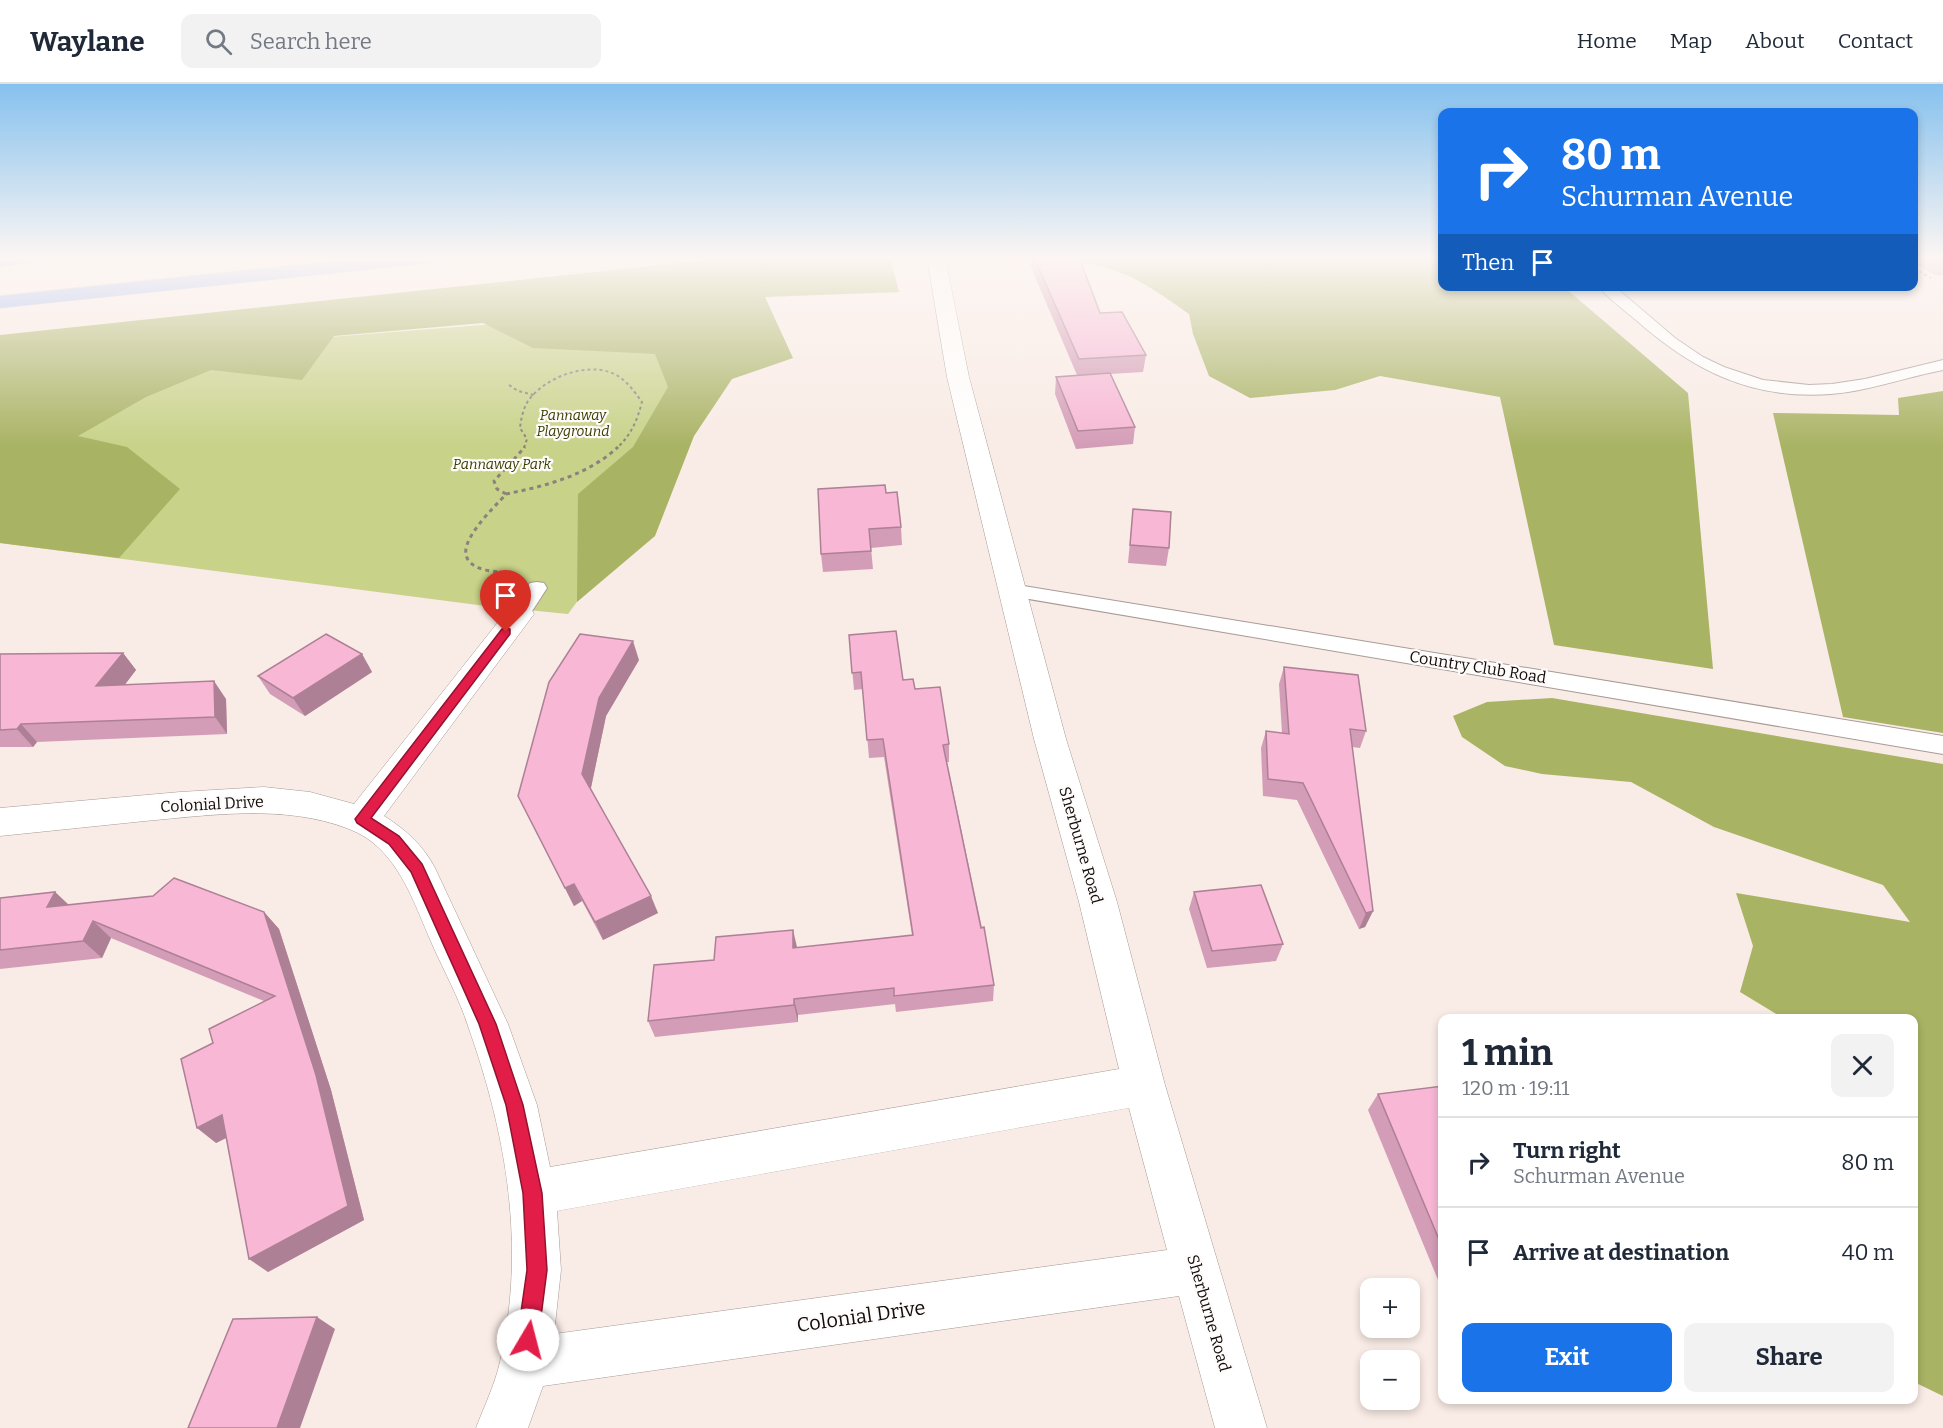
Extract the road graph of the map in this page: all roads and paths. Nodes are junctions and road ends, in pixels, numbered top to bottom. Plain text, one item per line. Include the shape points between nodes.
1 (947, 320) edge
2 (1645, 320) edge
3 (1943, 365) edge
4 (509, 385) dead end
5 (535, 395) junction
6 (506, 494) junction
7 (512, 573) dead end
8 (537, 588) dead end
9 (1012, 590) junction
10 (520, 614) joint
11 (1943, 745) edge
12 (362, 819) junction
13 (0, 822) edge
14 (1144, 1085) junction
15 (533, 1193) junction
16 (1197, 1270) junction
17 (525, 1363) junction
18 (502, 1428) edge
19 (1241, 1428) edge

1 - 9 street, Sherburne Road via 958,377
2 - 3 lane via 1702,362 1775,387 1816,390 1853,386
4 - 5 path
5 - 6 path via 522,414 520,428 526,439 525,447 494,481 497,489
5 - 6 path via 563,376 602,370 631,388 642,408 639,422 629,436 588,468 556,482
6 - 7 path via 475,530 464,552 471,565 482,570
8 - 10 lane
9 - 11 lane, Country Club Road
9 - 14 street, Sherburne Road
10 - 12 street
12 - 13 street, Colonial Drive via 310,805 264,800
12 - 15 street, Colonial Drive via 394,840 417,868 488,1024 514,1105
14 - 15 street
14 - 16 street, Sherburne Road
15 - 17 street, Colonial Drive via 537,1270
16 - 17 street, Colonial Drive
16 - 19 street, Sherburne Road
17 - 18 street, Colonial Drive

